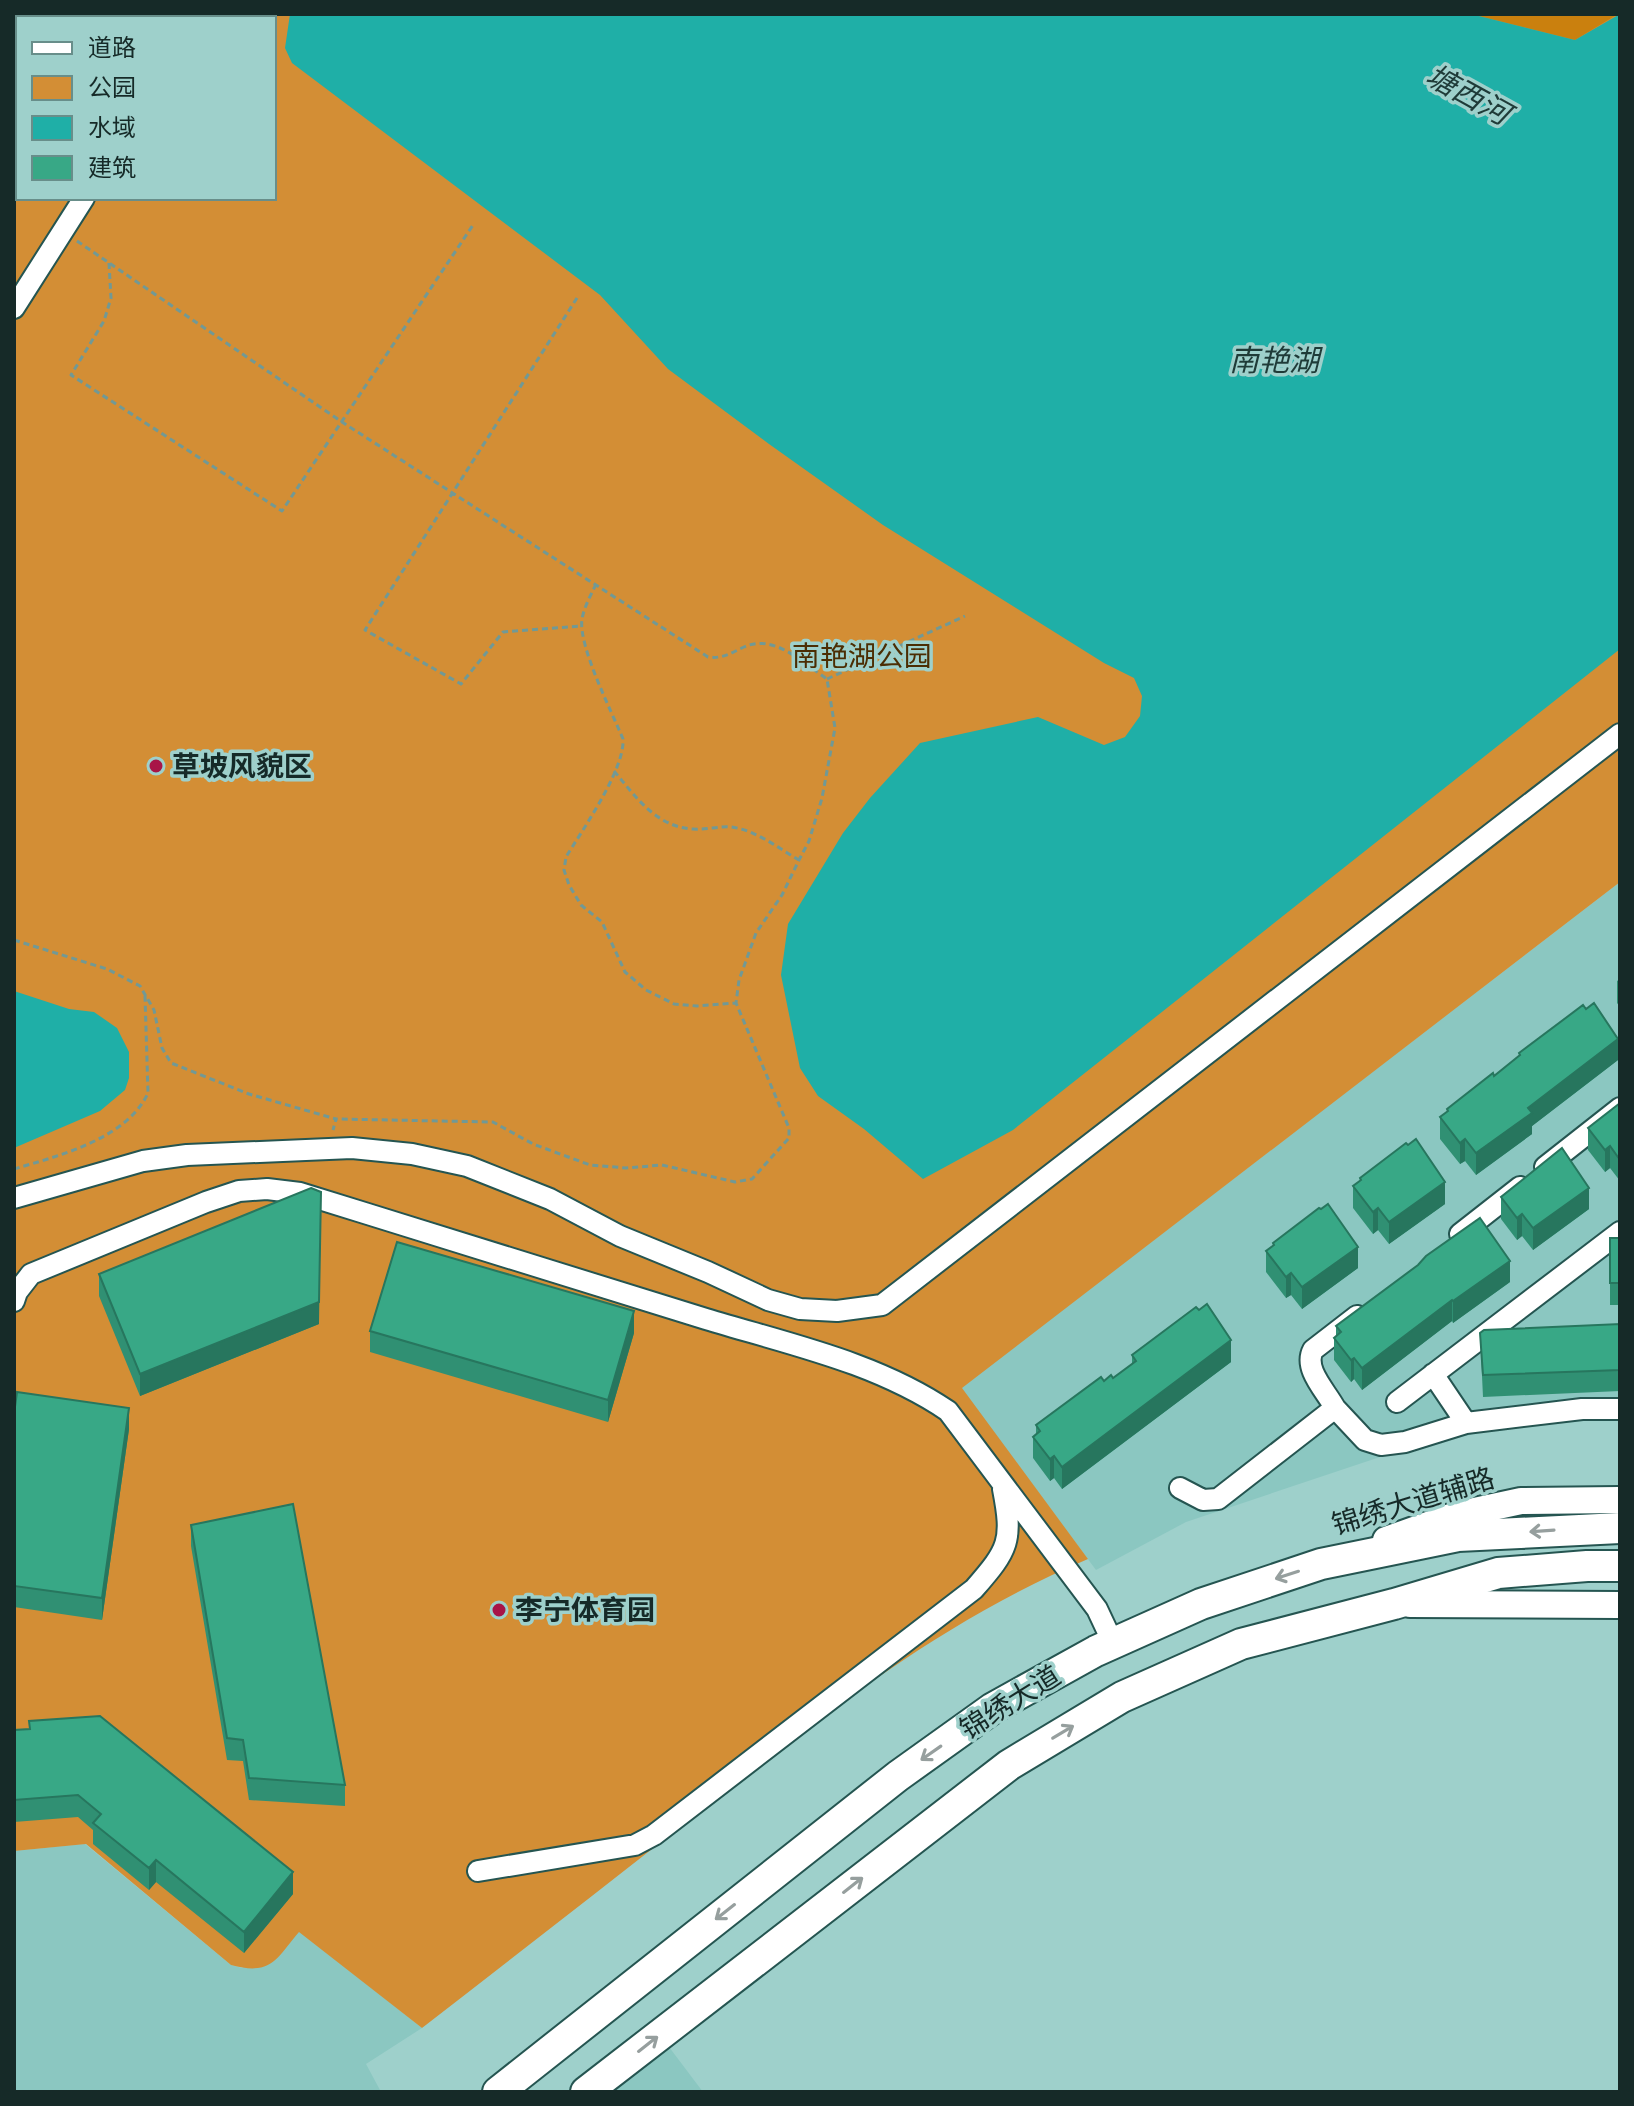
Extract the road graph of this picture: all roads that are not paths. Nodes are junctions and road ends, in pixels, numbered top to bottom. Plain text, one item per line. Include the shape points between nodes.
1 (83, 200) edge
2 (14, 308) edge
3 (1620, 734) edge
4 (1620, 1108) edge
5 (14, 1198) edge
6 (1620, 1232) edge
7 (1448, 1243) edge
8 (14, 1301) edge
9 (1374, 1302) edge
10 (1433, 1374) junction
11 (1397, 1402) dead end
12 (1335, 1408) junction
13 (1620, 1409) edge
14 (1466, 1423) junction
15 (1001, 1481) junction
16 (1180, 1488) dead end
17 (1620, 1500) edge
18 (1620, 1528) edge
19 (1321, 1564) junction
20 (1620, 1566) edge
21 (1394, 1604) junction
22 (1620, 1605) edge
23 (1113, 1643) junction
24 (478, 1871) dead end
25 (498, 2092) edge
26 (586, 2092) edge

1 - 2 lane
3 - 5 lane via 882,1305 837,1311 768,1300 620,1236 550,1199 467,1166 412,1154 328,1148 187,1155 143,1161
4 - 7 lane
6 - 10 lane
8 - 15 lane via 31,1274 206,1202 239,1191 300,1193 875,1371 948,1411
9 - 12 lane via 1310,1357 1309,1365
10 - 11 lane
10 - 14 lane
12 - 14 lane via 1375,1445 1405,1442
12 - 16 lane via 1218,1499 1203,1500
13 - 14 lane
15 - 23 lane via 1097,1609
15 - 24 lane via 1009,1522 1002,1557 974,1589 654,1835 635,1845
17 - 19 main road, 锦绣大道辅路 via 1521,1501 1456,1515
18 -> 19 highway, 锦绣大道 via 1458,1536
19 -> 23 highway, 锦绣大道 via 1201,1604
20 - 21 highway, 锦绣大道 via 1498,1573
21 - 22 main road
26 -> 21 highway, 锦绣大道 via 1009,1765 1122,1697 1241,1644
23 -> 25 highway, 锦绣大道 via 993,1708 898,1776

